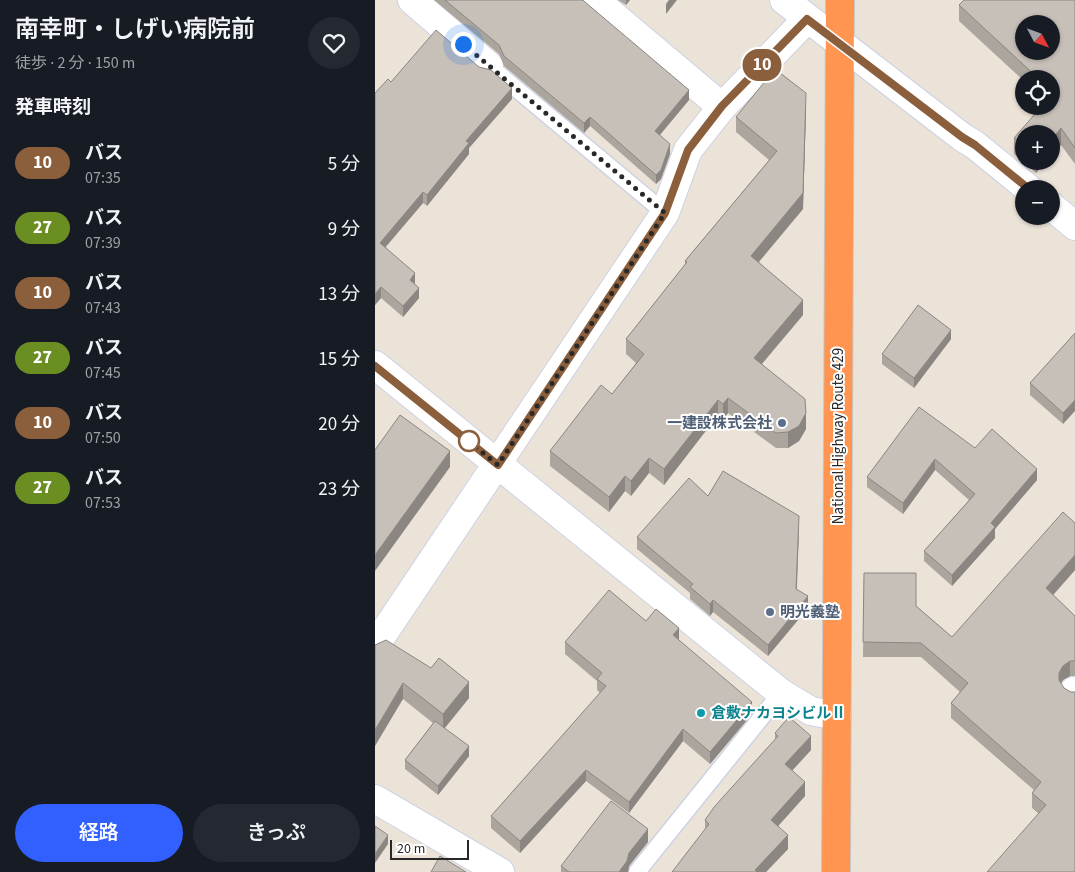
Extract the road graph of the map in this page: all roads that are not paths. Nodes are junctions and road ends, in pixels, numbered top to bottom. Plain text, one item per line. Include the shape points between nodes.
1 (412, 0) edge
2 (595, 0) edge
3 (784, 0) edge
4 (840, 0) edge
5 (807, 19) junction
6 (840, 43) junction
7 (489, 66) joint
8 (722, 106) junction
9 (1018, 180) edge
10 (665, 213) junction
11 (1060, 214) edge
12 (1075, 226) edge
13 (375, 366) edge
14 (498, 465) junction
15 (375, 646) edge
16 (781, 693) junction
17 (837, 716) junction
18 (375, 799) edge
19 (500, 872) edge
20 (637, 872) edge
21 (836, 872) edge

1 - 7 street
2 - 8 street
3 - 5 street
4 - 6 highway, National Highway Route 429
5 - 6 street
5 - 8 street
6 - 9 street
6 - 17 highway, National Highway Route 429
7 - 10 lane
8 - 10 street via 688,150
10 - 14 street
11 - 12 street
13 - 14 street
14 - 15 street
14 - 16 street
16 - 17 street via 811,711
16 - 20 lane
17 - 21 highway, National Highway Route 429
18 - 19 street

